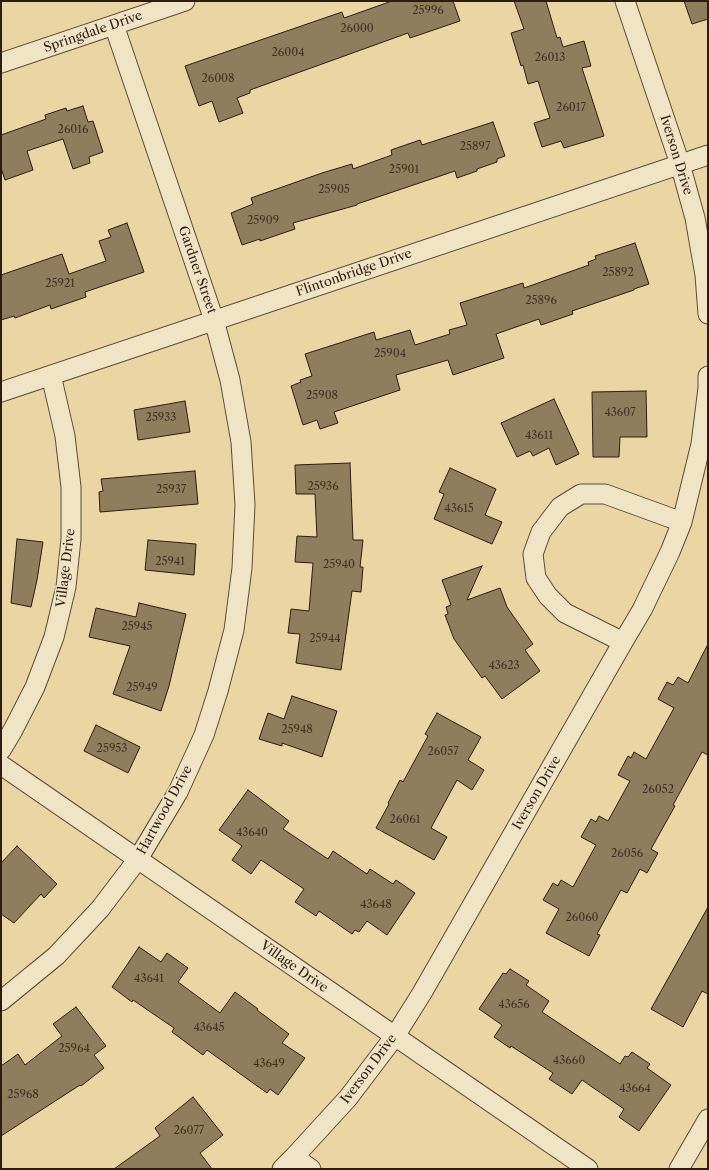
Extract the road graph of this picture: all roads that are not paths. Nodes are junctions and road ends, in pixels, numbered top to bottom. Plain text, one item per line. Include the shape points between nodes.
1 (185, 1) edge
2 (625, 1) edge
3 (114, 25) junction
4 (1, 63) edge
5 (708, 155) edge
6 (680, 164) junction
7 (708, 314) edge
8 (214, 320) junction
9 (50, 375) junction
10 (708, 376) edge
11 (1, 392) edge
12 (682, 522) junction
13 (244, 523) joint
14 (623, 642) junction
15 (1, 750) edge
16 (1, 765) edge
17 (138, 859) junction
18 (1, 1001) edge
19 (394, 1036) junction
20 (708, 1119) edge
21 (288, 1163) edge
22 (311, 1169) edge
23 (588, 1169) edge
24 (679, 1169) edge

1 - 3 street, Springdale Drive
2 - 6 street, Iverson Drive
3 - 4 street, Springdale Drive
3 - 8 street, Gardner Street
5 - 6 street, Flintonbridge Drive
6 - 7 street, Iverson Drive via 695,218 705,275
6 - 8 street, Flintonbridge Drive
8 - 9 street, Flintonbridge Drive
8 - 13 street, Gardner Street via 230,380 241,442
9 - 11 street, Flintonbridge Drive
9 - 15 street, Village Drive via 65,436 72,487 71,539 66,587 54,637 35,687
10 - 12 street, Iverson Drive via 701,444
12 - 14 street, Iverson Drive via 642,610
12 - 14 street via 605,494 581,494 560,507 541,532 533,554 536,578 548,596 565,613
13 - 17 street, Hartwood Drive via 242,568 234,630 218,691 204,734 178,792
14 - 19 street, Iverson Drive via 426,986
16 - 17 street, Village Drive
17 - 18 street, Hartwood Drive via 100,909 56,956
17 - 19 street, Village Drive
19 - 21 street, Iverson Drive via 348,1098
19 - 23 street, Village Drive
20 - 24 street
21 - 22 street

